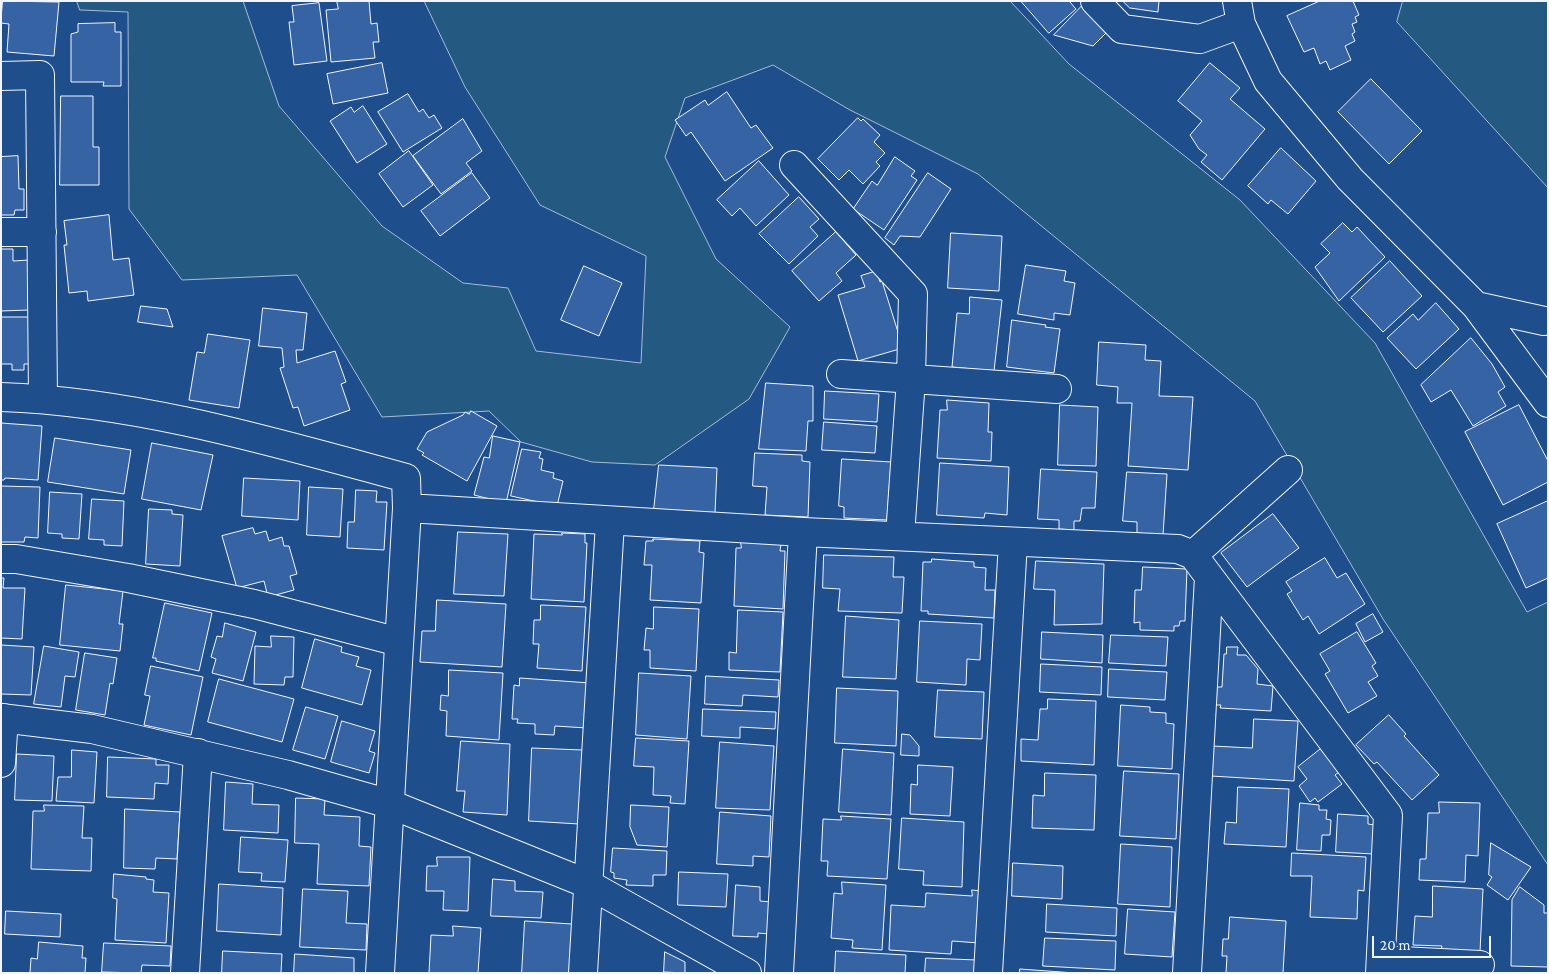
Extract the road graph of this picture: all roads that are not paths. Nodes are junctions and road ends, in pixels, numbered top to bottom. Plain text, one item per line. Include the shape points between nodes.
1 (1094, 1) edge
2 (1239, 12) edge
3 (1, 76) edge
4 (794, 165) dead end
5 (1, 232) edge
6 (42, 232) junction
7 (1476, 306) junction
8 (1544, 320) dead end
9 (841, 374) dead end
10 (910, 379) junction
11 (1057, 389) dead end
12 (1, 397) edge
13 (43, 398) junction
14 (1548, 403) edge
15 (1288, 470) dead end
16 (407, 508) junction
17 (610, 522) junction
18 (803, 532) junction
19 (900, 536) junction
20 (1013, 542) junction
21 (1193, 555) junction
22 (1, 559) edge
23 (1209, 577) junction
24 (399, 642) junction
25 (3, 718) edge
26 (198, 753) junction
27 (1, 763) edge
28 (390, 804) junction
29 (588, 884) junction
30 (1480, 965) dead end
31 (1380, 967) edge
32 (186, 973) edge
33 (380, 973) edge
34 (583, 973) edge
35 (747, 973) edge
36 (778, 973) edge
37 (988, 973) edge
38 (1187, 973) edge

1 - 2 street via 1122,29 1200,39
2 - 7 street via 1268,81 1350,180
3 - 6 street via 40,75
4 - 10 street via 913,294
5 - 6 street
6 - 13 street
7 - 8 street
7 - 14 street
9 - 10 street
10 - 11 street
10 - 19 street
12 - 13 street
13 - 16 street via 148,413 238,433 406,478
15 - 21 street
16 - 17 street
16 - 24 street
17 - 18 street
17 - 29 street
18 - 19 street
18 - 36 street
19 - 20 street
20 - 21 street via 1178,549
20 - 37 street
21 - 23 street
22 - 24 street via 128,578 254,604
23 - 31 street via 1388,815
23 - 38 street
24 - 28 street
25 - 26 street via 92,729
25 - 27 street
26 - 28 street
26 - 32 street
28 - 29 street
28 - 33 street
29 - 34 street
29 - 35 street
30 - 31 street

